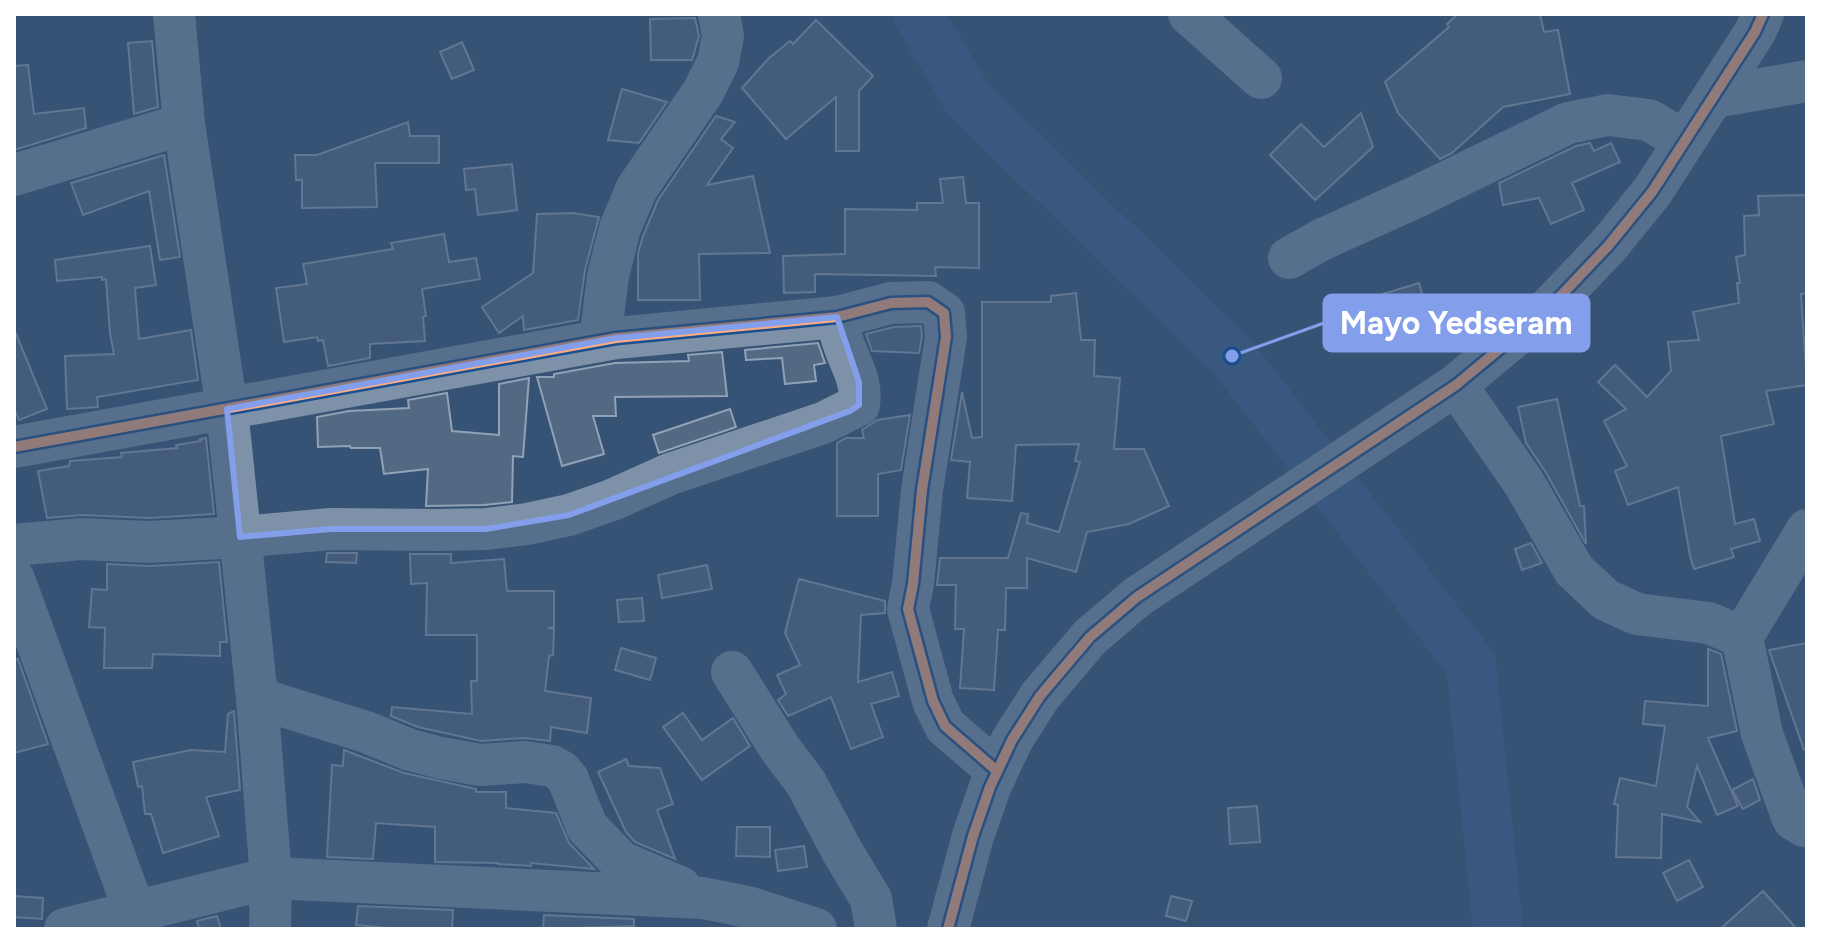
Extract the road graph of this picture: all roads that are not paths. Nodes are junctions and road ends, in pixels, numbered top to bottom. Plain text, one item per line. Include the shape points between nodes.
1 (174, 14) edge
2 (719, 14) edge
3 (1189, 14) edge
4 (1763, 14) edge
5 (1261, 78) dead end
6 (1807, 81) edge
7 (1715, 97) junction
8 (184, 124) junction
9 (1684, 141) junction
10 (14, 175) edge
11 (1289, 258) dead end
12 (837, 317) junction
13 (600, 340) junction
14 (1456, 385) junction
15 (227, 409) junction
16 (14, 447) edge
17 (1807, 530) edge
18 (240, 537) junction
19 (14, 545) edge
20 (14, 579) edge
21 (1742, 637) junction
22 (732, 672) dead end
23 (257, 698) junction
24 (997, 771) junction
25 (1807, 826) edge
26 (271, 878) junction
27 (703, 898) junction
28 (138, 920) edge
29 (65, 929) edge
30 (270, 929) edge
31 (816, 929) edge
32 (876, 929) edge
33 (948, 929) edge

1 - 8 street
2 - 13 street via 723,36 718,62 637,188 620,228
3 - 5 street
4 - 7 street
6 - 7 street
7 - 9 street
8 - 10 street
8 - 15 street
9 - 11 street via 1649,120 1608,115 1568,123
9 - 14 street via 1608,246 1550,307
12 - 13 street
12 - 18 street via 861,394 859,405 823,423 670,474 569,515 527,524
12 - 24 street via 891,303 928,302 944,313 946,337 908,609 945,726
13 - 15 street
14 - 21 street via 1524,483 1574,570 1606,600 1637,614 1709,623
14 - 24 street via 1137,597 1090,637 1040,696
15 - 16 street
15 - 18 street
17 - 21 street
18 - 19 street
18 - 23 street
20 - 28 street
21 - 25 street via 1762,734 1793,819
22 - 32 street via 806,783 871,899
23 - 26 street
23 - 27 street via 441,758 480,765 552,766 568,779 587,827 621,862
24 - 33 street
26 - 27 street
26 - 28 street
26 - 30 street
27 - 31 street
28 - 29 street

